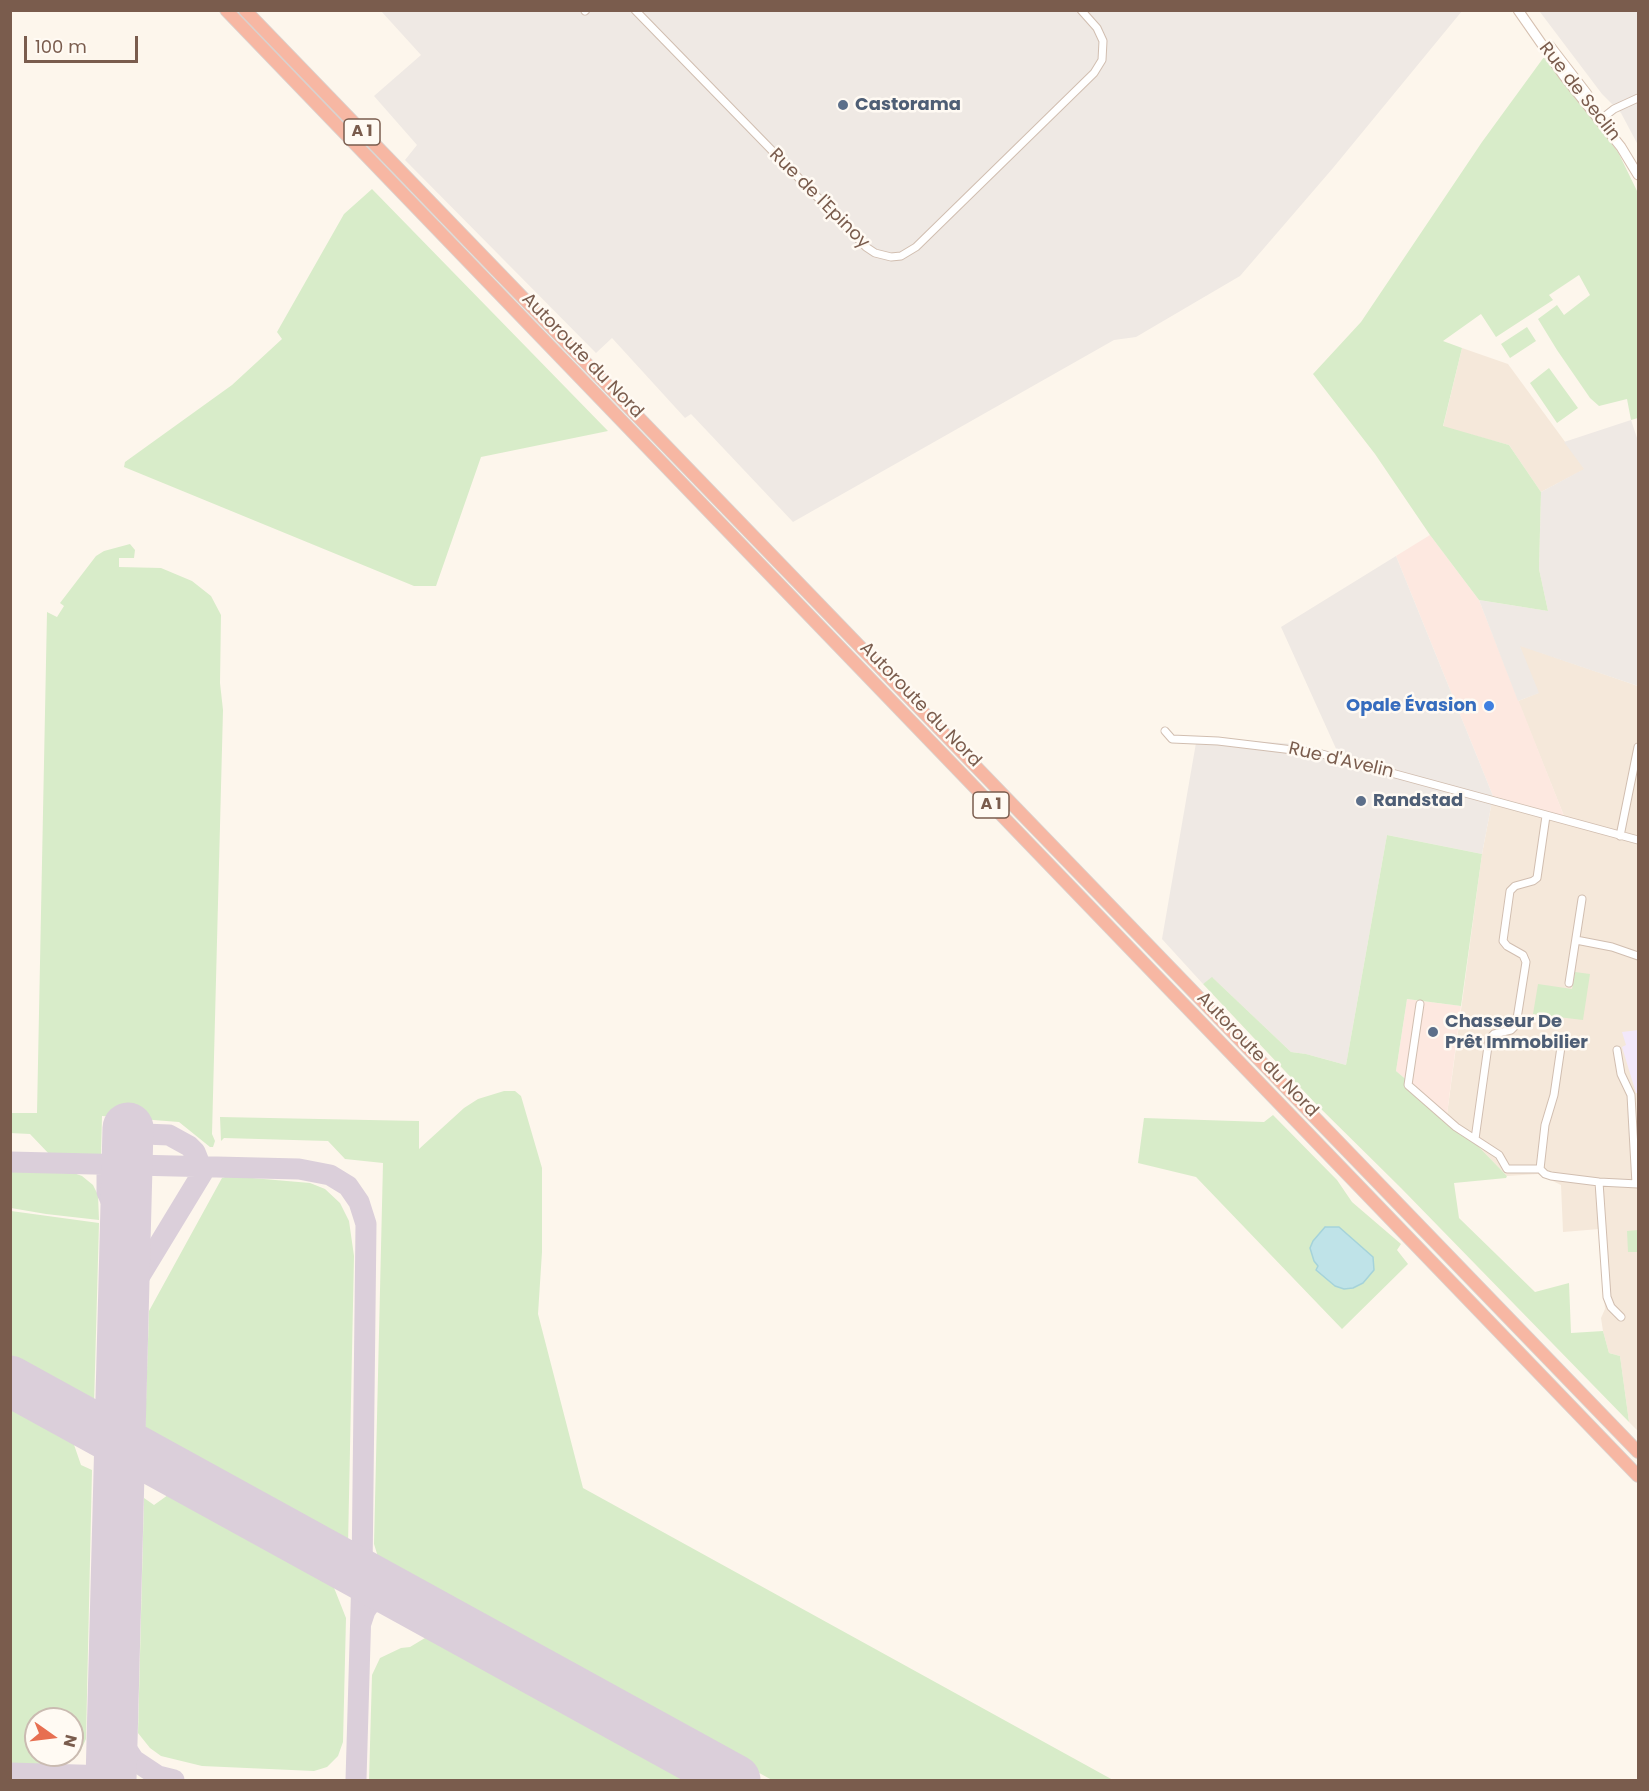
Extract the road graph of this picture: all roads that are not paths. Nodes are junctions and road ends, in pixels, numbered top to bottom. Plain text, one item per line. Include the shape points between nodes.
1 (226, 10) edge
2 (245, 10) edge
3 (635, 10) edge
4 (1081, 10) edge
5 (1518, 10) edge
6 (1526, 10) edge
7 (1638, 98) edge
8 (1603, 118) junction
9 (1638, 164) edge
10 (1638, 175) edge
11 (1166, 731) dead end
12 (1638, 747) edge
13 (1546, 816) junction
14 (1620, 836) junction
15 (1638, 840) edge
16 (1582, 900) dead end
17 (1576, 940) junction
18 (1638, 956) edge
19 (1569, 983) dead end
20 (1420, 1004) dead end
21 (1561, 1047) dead end
22 (1617, 1050) dead end
23 (1474, 1139) junction
24 (1540, 1169) junction
25 (1599, 1182) junction
26 (1637, 1184) edge
27 (1621, 1317) dead end
28 (1638, 1452) edge
29 (1638, 1476) edge

1 - 29 highway, Autoroute du Nord / A 1
2 - 28 highway, Autoroute du Nord / A 1
3 - 4 street, Rue de l'Epinoy via 866,247 891,257 915,247 1099,66 1103,41
5 - 8 main road, Rue de Seclin via 1564,76
6 - 8 main road
7 - 8 street
8 - 9 main road
8 - 10 main road, Rue de Seclin
11 - 13 street, Rue d'Avelin via 1172,739 1318,753
12 - 14 street
13 - 14 street, Rue d'Avelin
13 - 23 street via 1537,878 1510,891 1503,941 1524,956 1524,972 1516,1026 1489,1039
14 - 15 street, Rue d'Avelin
16 - 17 street
17 - 18 street
17 - 19 street
20 - 23 street via 1408,1085
21 - 24 street
22 - 26 street via 1621,1074 1631,1095
23 - 24 street via 1499,1155 1507,1169
24 - 25 street via 1549,1176
25 - 26 street
25 - 27 street via 1608,1300

